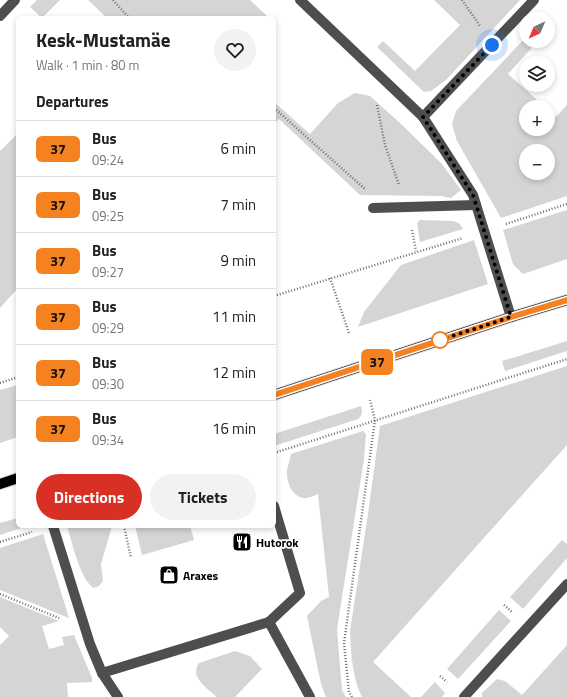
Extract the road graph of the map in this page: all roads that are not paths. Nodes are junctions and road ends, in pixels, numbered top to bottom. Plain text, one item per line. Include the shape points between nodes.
1 (15, 0) edge
2 (300, 0) edge
3 (534, 0) edge
4 (0, 16) edge
5 (423, 117) junction
6 (476, 205) junction
7 (373, 208) dead end
8 (567, 300) edge
9 (511, 317) junction
10 (276, 393) edge
11 (16, 479) edge
12 (0, 484) edge
13 (276, 513) edge
14 (54, 528) edge
15 (567, 584) edge
16 (269, 622) junction
17 (102, 673) junction
18 (118, 697) edge
19 (310, 697) edge
20 (464, 697) edge

1 - 4 street
2 - 5 street
3 - 5 street
5 - 6 street via 473,195
6 - 7 street
6 - 9 street
8 - 9 main road
9 - 10 main road
11 - 12 main road
13 - 16 street via 300,593
14 - 17 street via 85,629
15 - 20 street
16 - 17 street
16 - 19 street
17 - 18 street

